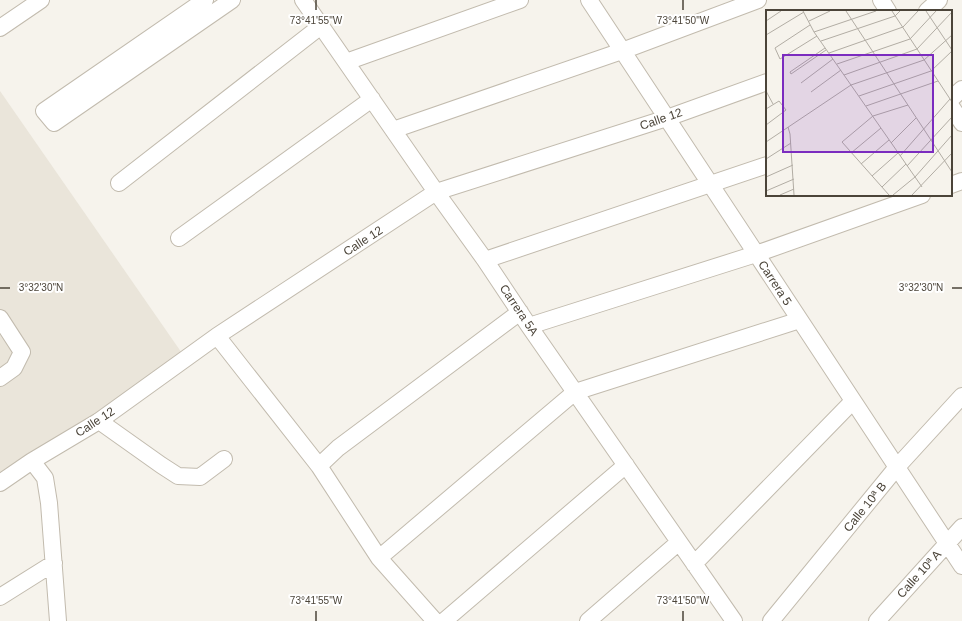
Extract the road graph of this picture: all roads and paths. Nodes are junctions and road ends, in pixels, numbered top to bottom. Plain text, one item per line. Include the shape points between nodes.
1 (41, 0) edge
2 (205, 0) edge
3 (232, 0) edge
4 (303, 0) edge
5 (520, 0) edge
6 (589, 0) edge
7 (758, 0) edge
8 (881, 0) edge
9 (939, 0) edge
10 (887, 10) edge
11 (928, 10) edge
12 (321, 26) junction
13 (0, 28) edge
14 (622, 50) junction
15 (346, 62) junction
16 (766, 82) edge
17 (962, 88) edge
18 (952, 98) edge
19 (372, 99) junction
20 (952, 108) edge
21 (666, 118) junction
22 (962, 123) edge
23 (393, 130) junction
24 (766, 165) edge
25 (962, 181) edge
26 (119, 183) dead end
27 (711, 184) junction
28 (952, 185) edge
29 (436, 192) junction
30 (919, 196) edge
31 (179, 238) dead end
32 (756, 254) junction
33 (485, 260) junction
34 (520, 312) junction
35 (0, 318) edge
36 (800, 320) junction
37 (529, 326) junction
38 (217, 336) junction
39 (0, 378) edge
40 (575, 392) junction
41 (962, 396) edge
42 (853, 401) junction
43 (99, 420) junction
44 (224, 459) dead end
45 (32, 461) junction
46 (626, 465) junction
47 (319, 466) junction
48 (897, 467) junction
49 (0, 483) edge
50 (962, 527) edge
51 (679, 542) junction
52 (947, 543) junction
53 (379, 558) junction
54 (54, 563) junction
55 (694, 564) junction
56 (962, 566) edge
57 (0, 598) edge
58 (58, 621) edge
59 (435, 621) edge
60 (444, 621) edge
61 (588, 621) edge
62 (734, 621) edge
63 (771, 621) edge
64 (877, 621) edge

1 - 13 street
2 - 3 street via 44,111 54,123
4 - 12 street, Carrera 5A
5 - 15 street
6 - 14 street, Carrera 5
7 - 14 street
8 - 10 street
9 - 11 street
12 - 15 street, Carrera 5A
12 - 26 street
14 - 21 street, Carrera 5
14 - 23 street
15 - 19 street, Carrera 5A
16 - 21 street, Calle 12
17 - 18 street
19 - 23 street, Carrera 5A
19 - 31 street
20 - 22 street
21 - 27 street, Carrera 5
21 - 29 street, Calle 12
23 - 29 street, Carrera 5A
24 - 27 street
25 - 28 street
27 - 32 street, Carrera 5
27 - 33 street
29 - 33 street, Carrera 5A
29 - 38 street, Calle 12
30 - 32 street
32 - 36 street, Carrera 5
32 - 37 street
33 - 34 street, Carrera 5A
34 - 37 street, Carrera 5A
34 - 47 street via 338,448
35 - 39 street via 22,352 14,368
36 - 40 street
36 - 42 street, Carrera 5
37 - 40 street, Carrera 5A
38 - 43 street, Calle 12
38 - 47 street
40 - 46 street, Carrera 5A
40 - 53 street
41 - 48 street, Calle 10ª B
42 - 48 street, Carrera 5
42 - 55 street
43 - 44 street via 178,476 200,477
43 - 45 street, Calle 12
45 - 49 street, Calle 12
45 - 54 street via 44,478 49,503
46 - 51 street, Carrera 5A
46 - 60 street
47 - 53 street
48 - 52 street, Carrera 5
48 - 63 street, Calle 10ª B
50 - 52 street, Calle 10ª A
51 - 55 street, Carrera 5A
51 - 61 street
52 - 56 street, Carrera 5
52 - 64 street, Calle 10ª A
53 - 59 street
54 - 57 street
54 - 58 street
55 - 62 street, Carrera 5A

